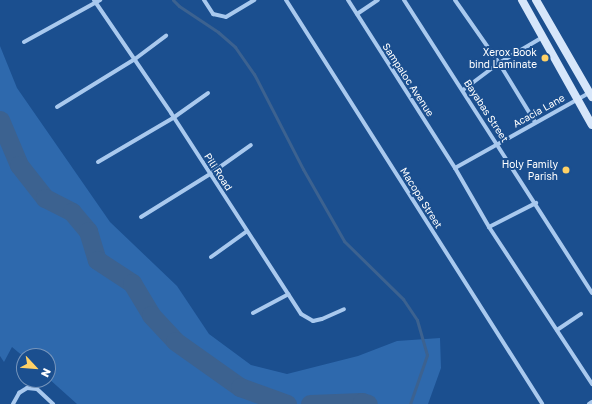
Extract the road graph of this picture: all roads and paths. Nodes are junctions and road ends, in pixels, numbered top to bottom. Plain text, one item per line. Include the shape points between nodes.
1 (204, 0) edge
2 (254, 0) edge
3 (286, 0) edge
4 (348, 0) edge
5 (378, 0) edge
6 (404, 0) edge
7 (456, 0) edge
8 (522, 0) edge
9 (536, 0) edge
10 (96, 1) edge
11 (357, 14) junction
12 (166, 36) dead end
13 (543, 37) junction
14 (24, 42) dead end
15 (134, 59) junction
16 (499, 63) junction
17 (463, 90) junction
18 (208, 93) dead end
19 (591, 95) edge
20 (577, 99) junction
21 (57, 107) dead end
22 (173, 118) junction
23 (535, 122) junction
24 (592, 125) edge
25 (498, 144) junction
26 (251, 146) dead end
27 (98, 162) dead end
28 (456, 168) junction
29 (210, 174) junction
30 (536, 204) junction
31 (141, 217) dead end
32 (489, 227) junction
33 (247, 231) junction
34 (211, 257) dead end
35 (592, 292) edge
36 (288, 294) junction
37 (344, 309) dead end
38 (253, 313) dead end
39 (582, 314) dead end
40 (557, 330) junction
41 (592, 384) edge
42 (592, 402) edge
43 (13, 404) edge
44 (53, 404) edge
45 (542, 404) edge
46 (589, 404) edge

1 - 2 street via 213,14 226,17
3 - 45 street, Macopa Street
4 - 11 street, Sampaloc Avenue
5 - 11 street
6 - 17 street, Bayabas Street
7 - 16 street
8 - 13 main road
9 - 19 main road
10 - 14 street
10 - 15 street, Pili Road
11 - 28 street, Sampaloc Avenue
12 - 15 street
13 - 16 street
13 - 20 main road
15 - 21 street
15 - 22 street, Pili Road
16 - 17 street
16 - 23 street
17 - 25 street, Bayabas Street
18 - 22 street
19 - 20 street, Acacia Lane
20 - 23 street, Acacia Lane
20 - 24 main road
22 - 27 street
22 - 29 street, Pili Road
23 - 25 street, Acacia Lane
25 - 28 street, Acacia Lane
25 - 30 street, Bayabas Street
26 - 29 street
28 - 32 street, Sampaloc Avenue
29 - 31 street
29 - 33 street, Pili Road
30 - 32 street
30 - 35 street, Bayabas Street
32 - 40 street, Sampaloc Avenue
33 - 34 street
33 - 36 street, Pili Road
36 - 37 street, Pili Road via 300,314 313,321
36 - 38 street
39 - 40 street
40 - 41 street, Sampaloc Avenue
42 - 46 street
43 - 44 street via 19,393 27,388 36,389

